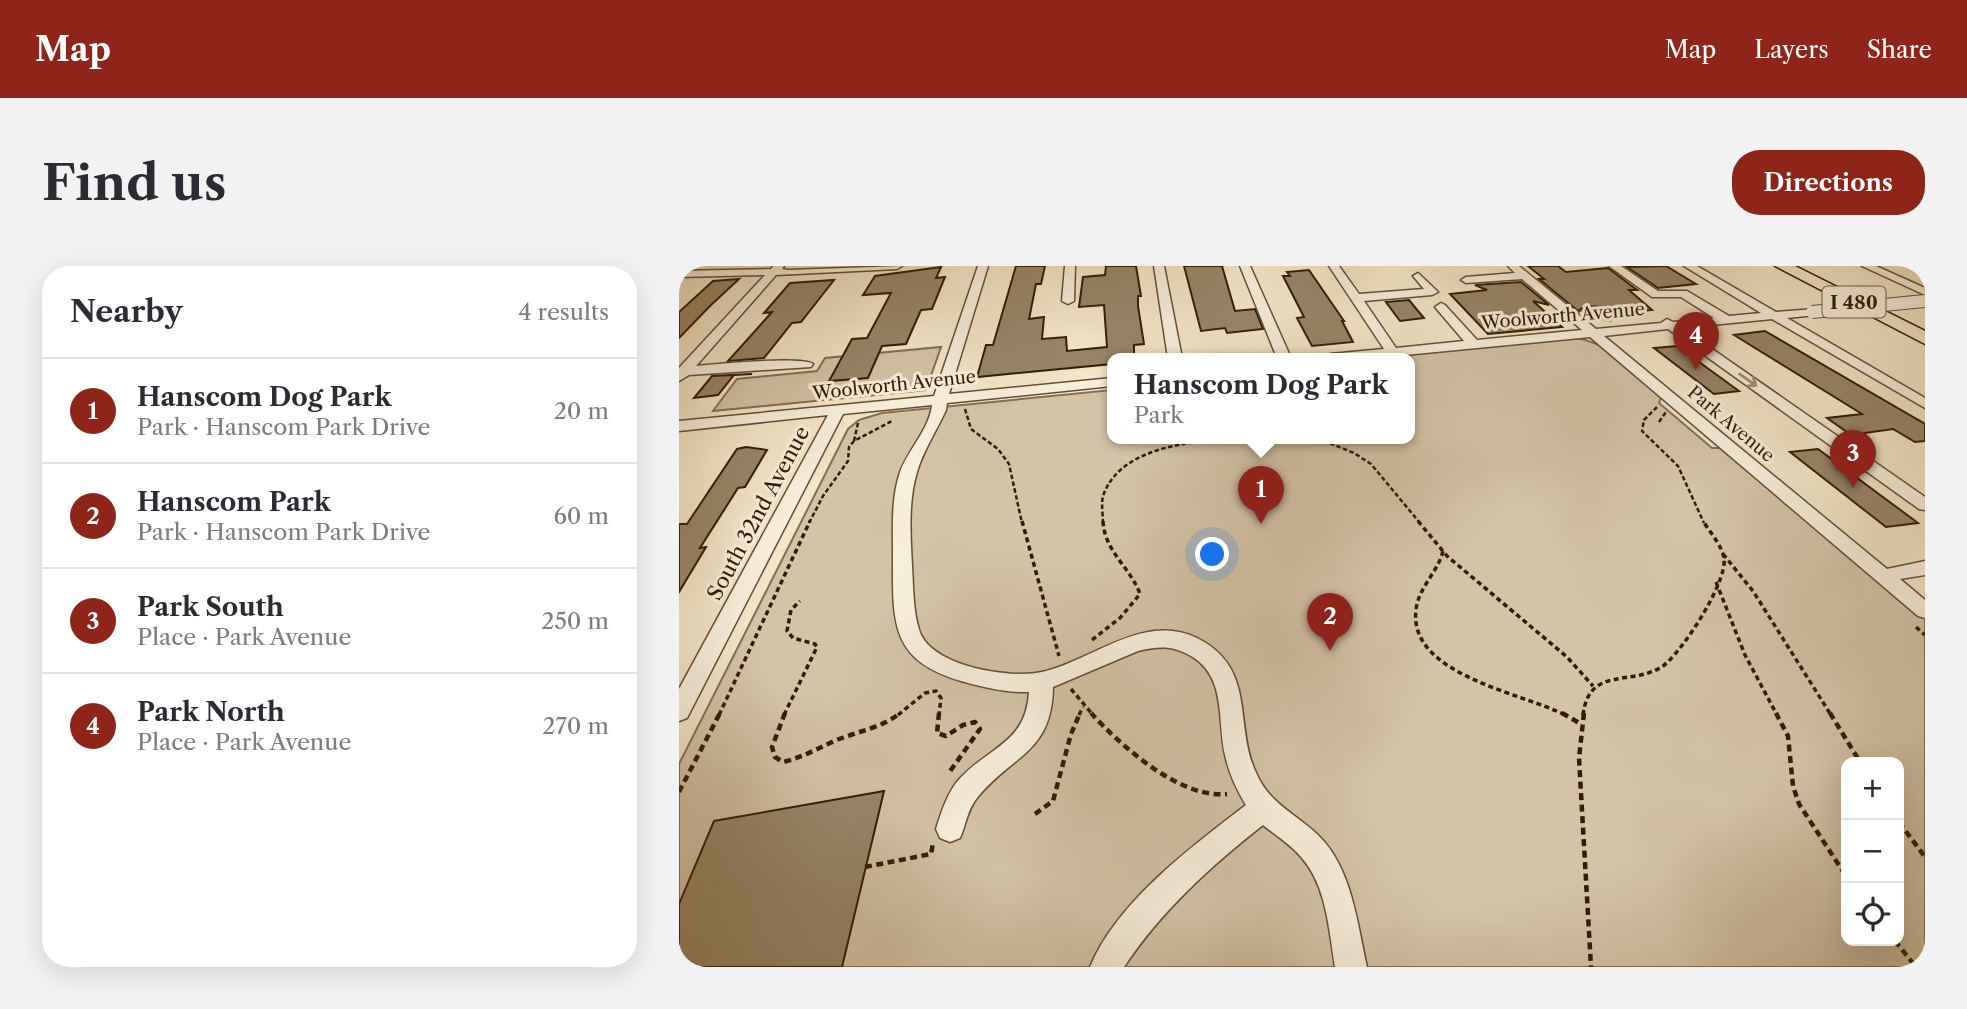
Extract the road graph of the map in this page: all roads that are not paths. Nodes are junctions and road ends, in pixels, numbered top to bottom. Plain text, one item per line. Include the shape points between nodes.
1 (897, 266) edge
2 (983, 266) edge
3 (1070, 266) edge
4 (1159, 266) edge
5 (1245, 266) edge
6 (1334, 266) edge
7 (1513, 266) edge
8 (1603, 266) edge
9 (1614, 266) edge
10 (1689, 266) edge
11 (1783, 266) edge
12 (1817, 266) edge
13 (1867, 266) edge
14 (777, 269) edge
15 (697, 273) junction
16 (679, 274) edge
17 (1418, 276) dead end
18 (1524, 276) junction
19 (1466, 281) dead end
20 (679, 289) edge
21 (1925, 292) edge
22 (1356, 298) junction
23 (1068, 301) dead end
24 (1925, 301) edge
25 (1441, 307) dead end
26 (1775, 316) junction
27 (1925, 318) edge
28 (1591, 320) junction
29 (1728, 321) junction
30 (1689, 325) junction
31 (1672, 326) junction
32 (1925, 338) edge
33 (1473, 344) junction
34 (1392, 352) junction
35 (1174, 353) edge
36 (1283, 353) edge
37 (1382, 353) edge
38 (806, 364) dead end
39 (683, 369) edge
40 (1107, 382) edge
41 (940, 399) junction
42 (1925, 404) edge
43 (838, 410) junction
44 (679, 426) edge
45 (1925, 505) edge
46 (1925, 568) edge
47 (1883, 576) junction
48 (1925, 611) edge
49 (1059, 667) junction
50 (679, 711) edge
51 (1256, 798) junction
52 (942, 831) road end
53 (1106, 967) edge
54 (1351, 967) edge

1 - 14 street
2 - 41 street
3 - 23 street
4 - 35 street
5 - 36 street
6 - 22 street
7 - 18 street
8 - 30 street
9 - 29 street via 1656,295 1683,293
10 - 26 street
11 - 32 highway, I 480
12 - 27 highway, I 480
13 - 21 street
14 - 15 street
14 - 39 street
15 - 16 street
15 - 20 street
17 - 22 street via 1432,292
18 - 19 street
18 - 28 street via 1564,309 1579,308
22 - 34 street
24 - 26 street, Woolworth Avenue, bridge
25 - 33 street
26 - 29 street, Woolworth Avenue
26 - 42 street
28 - 31 street, Woolworth Avenue
28 - 33 street, Woolworth Avenue
28 - 47 street, Park Avenue
29 - 30 street, Woolworth Avenue
30 - 31 street, Woolworth Avenue
31 -> 45 street
33 - 34 street, Woolworth Avenue
34 - 37 street, Woolworth Avenue
38 - 39 street
40 - 41 street, Woolworth Avenue
41 - 43 street, Woolworth Avenue
41 - 49 street via 903,493 908,634 919,651 947,668 997,681
43 - 44 street, Woolworth Avenue
43 - 50 street, South 32nd Avenue
46 - 47 street
47 - 48 street, Park Avenue
49 - 51 street via 1155,639 1182,640 1207,653 1227,680 1240,763
49 - 52 street via 1031,732 967,788
51 - 53 street via 1158,897
51 - 54 street via 1320,859 1335,898

